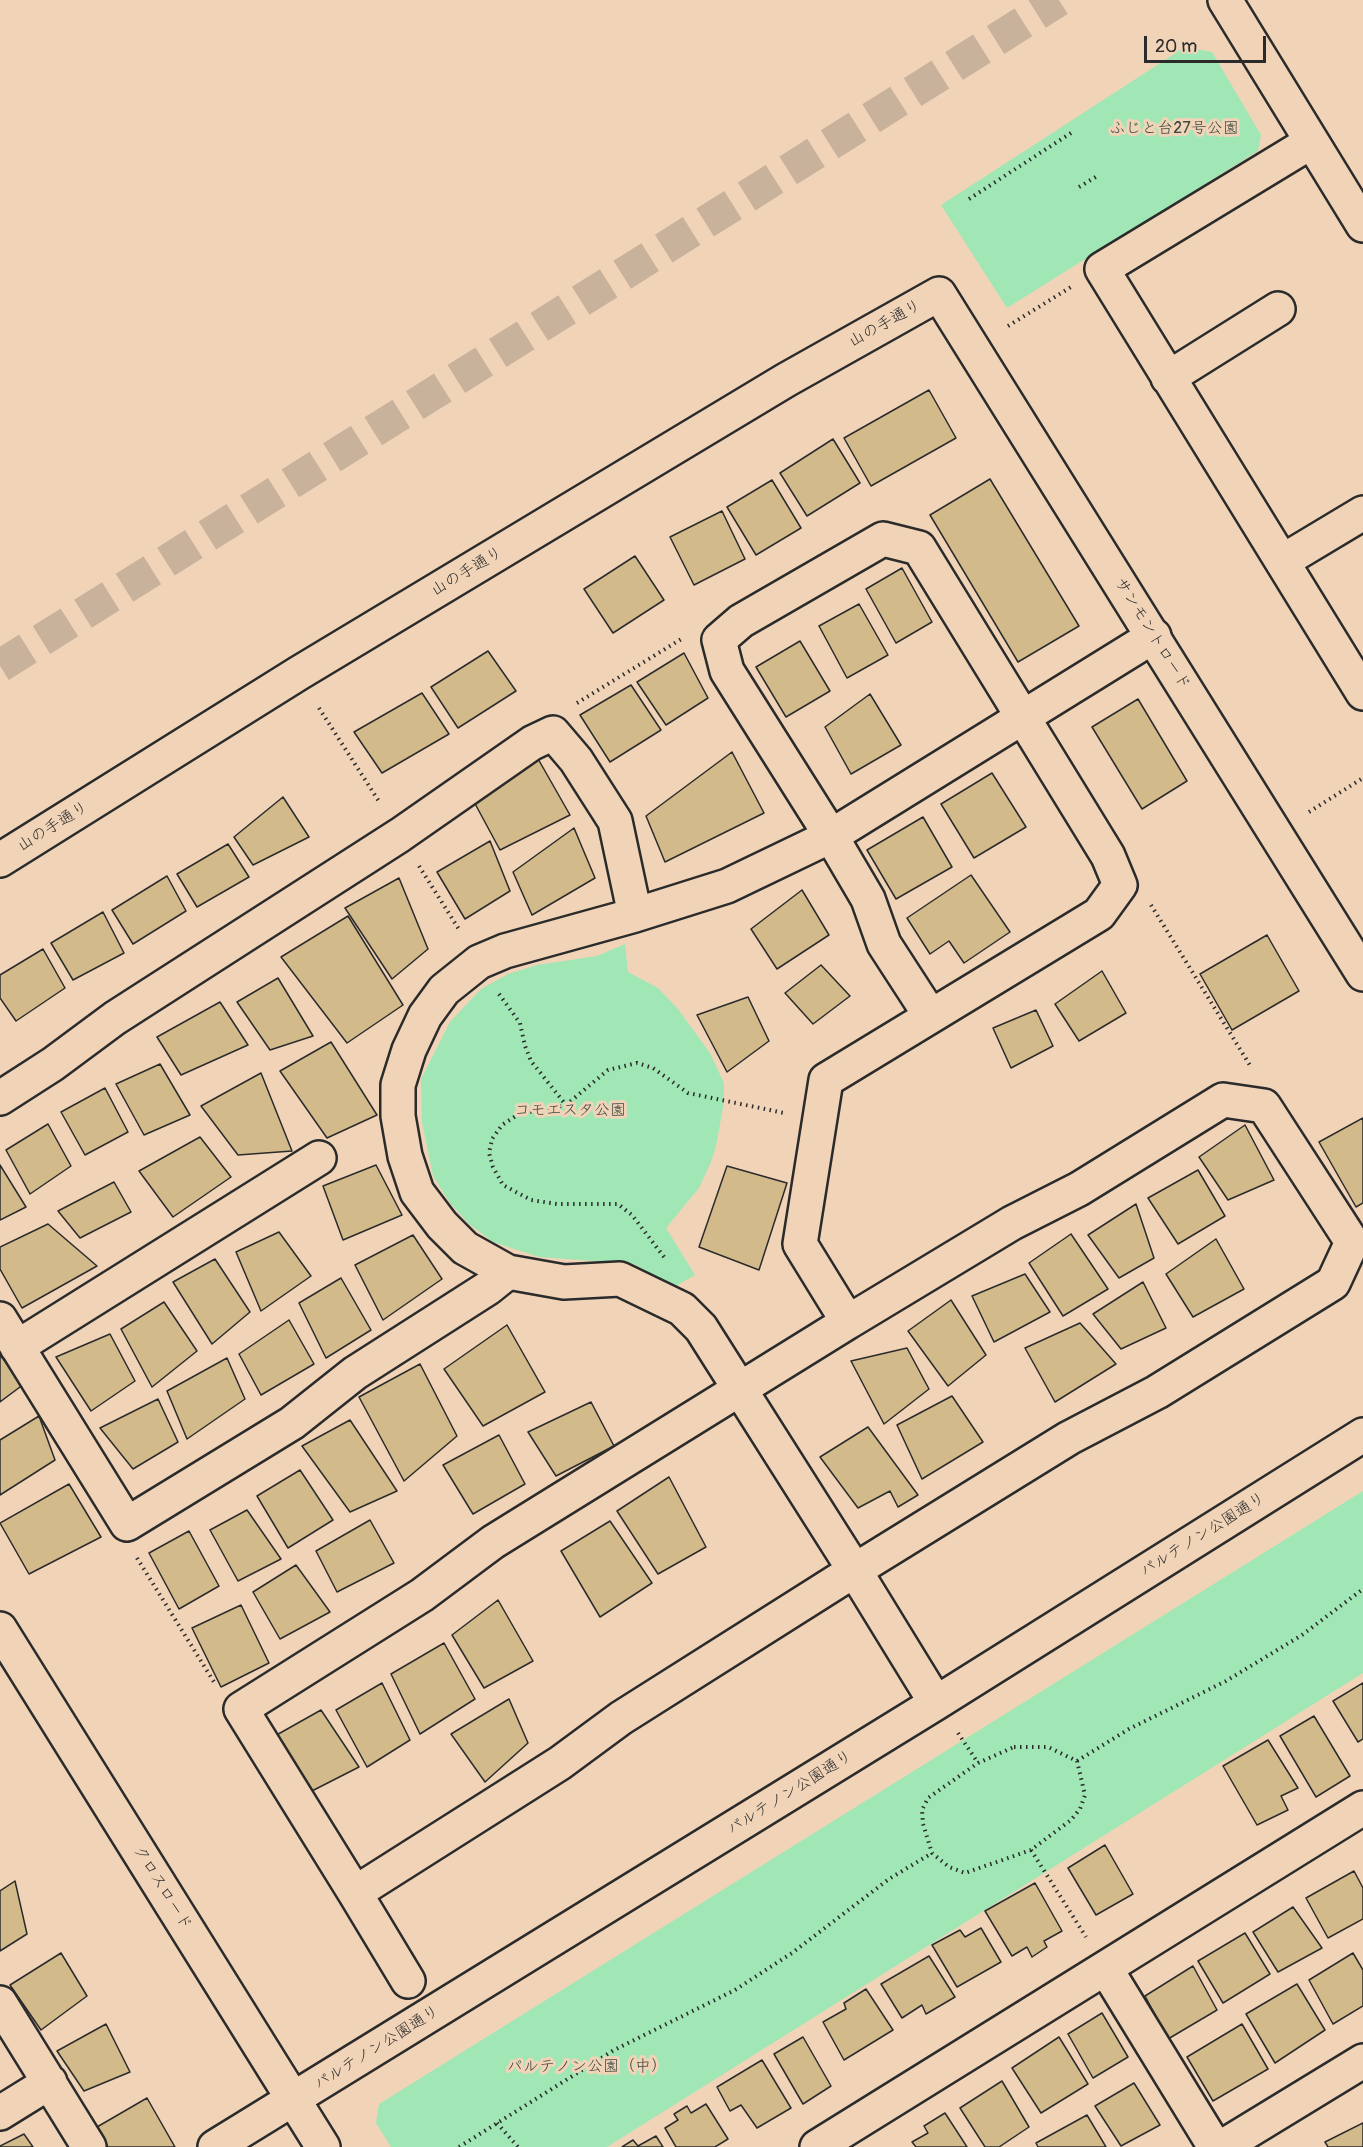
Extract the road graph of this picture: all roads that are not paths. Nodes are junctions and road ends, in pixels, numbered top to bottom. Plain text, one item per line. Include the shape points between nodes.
1 (1225, 0) edge
2 (1311, 142) junction
3 (1363, 225) edge
4 (939, 294) joint
5 (1278, 309) dead end
6 (1168, 378) junction
7 (1363, 513) edge
8 (1283, 561) junction
9 (1154, 636) junction
10 (1363, 693) edge
11 (1021, 717) junction
12 (831, 836) junction
13 (0, 860) edge
14 (635, 915) junction
15 (1363, 974) edge
16 (930, 1015) junction
17 (0, 1098) edge
18 (319, 1158) dead end
19 (508, 1272) junction
20 (0, 1318) edge
21 (848, 1322) junction
22 (17, 1347) junction
23 (740, 1389) junction
24 (1363, 1435) edge
25 (855, 1571) junction
26 (0, 1629) edge
27 (946, 1715) junction
28 (1363, 1808) edge
29 (355, 1893) junction
30 (1106, 1969) junction
31 (408, 1981) dead end
32 (0, 2003) edge
33 (1363, 2061) edge
34 (50, 2082) junction
35 (295, 2099) junction
36 (0, 2113) edge
37 (89, 2147) edge
38 (215, 2147) edge
39 (323, 2147) edge
40 (817, 2147) edge
41 (1215, 2147) edge
42 (1222, 2147) edge

1 - 2 street
2 - 3 street
2 - 6 street via 1102,269
4 - 9 street, サンモントロード
4 - 13 street, 山の手通り via 786,380 319,660
5 - 6 street
6 - 8 street
7 - 8 street
8 - 10 street
9 - 11 street
9 - 15 street, サンモントロード
11 - 12 street
11 - 12 street via 919,548 883,539 741,621 719,640 727,671
11 - 16 street via 1108,856 1120,885 1099,914
12 - 14 street via 727,886
12 - 16 street via 868,899 884,944
14 - 17 street via 615,821 576,760 553,734 532,743 400,835 115,1018
14 - 19 street via 505,951 479,962 444,990 425,1016 409,1050 398,1085 398,1116 417,1192 465,1248
16 - 21 street via 826,1080 800,1244
18 - 22 street
19 - 22 street via 355,1373 292,1423 127,1524
19 - 23 street via 564,1282 620,1279 682,1309 701,1328
20 - 22 street
21 - 23 street
21 - 25 street via 1012,1223 1079,1189 1223,1100 1264,1106 1352,1242 1333,1283 1157,1392 1069,1438
23 - 25 street
23 - 29 street via 493,1542 422,1595 241,1709
24 - 27 street, パルテノン公園通り
25 - 27 street
25 - 29 street via 621,1718 560,1763
26 - 35 street, クロスロード
27 - 35 street, パルテノン公園通り
28 - 30 street
29 - 31 street
30 - 40 street
30 - 41 street
32 - 34 street
33 - 42 street
34 - 36 street
34 - 37 street
35 - 38 street, パルテノン公園通り
35 - 39 street, クロスロード

